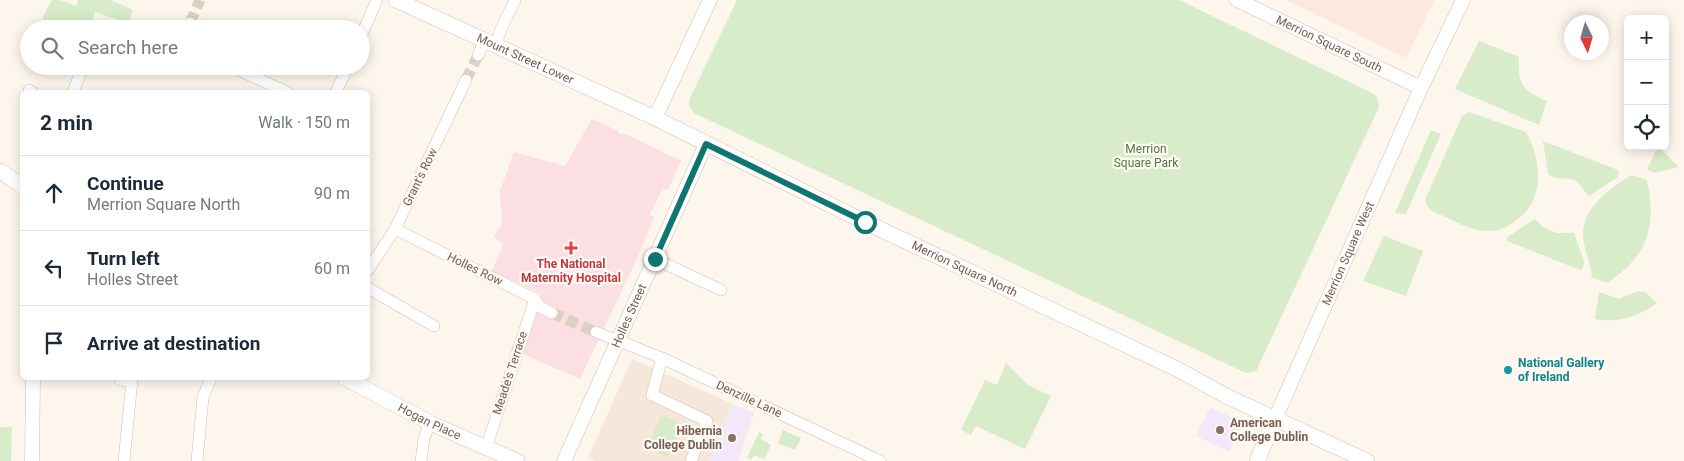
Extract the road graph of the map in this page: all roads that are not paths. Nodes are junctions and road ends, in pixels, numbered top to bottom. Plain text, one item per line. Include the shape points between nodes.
1 (377, 0) edge
2 (396, 0) edge
3 (515, 0) edge
4 (710, 0) edge
5 (1237, 0) edge
6 (1463, 0) edge
7 (368, 20) edge
8 (490, 42) junction
9 (478, 55) tunnel mouth
10 (80, 75) edge
11 (250, 75) edge
12 (344, 75) edge
13 (466, 80) tunnel mouth
14 (1421, 88) junction
15 (74, 90) edge
16 (283, 90) edge
17 (337, 90) edge
18 (655, 118) junction
19 (706, 144) junction
20 (0, 172) edge
21 (19, 183) edge
22 (395, 229) junction
23 (655, 259) junction
24 (370, 267) edge
25 (370, 289) edge
26 (721, 290) dead end
27 (535, 299) junction
28 (552, 313) tunnel mouth
29 (434, 326) dead end
30 (596, 332) tunnel mouth
31 (616, 341) junction
32 (662, 358) junction
33 (33, 380) edge
34 (126, 380) edge
35 (210, 380) edge
36 (349, 380) edge
37 (1275, 419) junction
38 (430, 423) junction
39 (486, 448) junction
40 (32, 461) edge
41 (124, 461) edge
42 (197, 461) edge
43 (422, 461) edge
44 (517, 461) edge
45 (564, 461) edge
46 (691, 461) edge
47 (880, 461) edge
48 (1257, 461) edge
49 (1367, 461) edge

1 - 7 street
2 - 8 main road, Mount Street Lower
3 - 8 street via 501,29
4 - 18 street
5 - 14 street, Merrion Square South
6 - 14 street, Merrion Square West
8 - 9 street
8 - 18 main road, Mount Street Lower
10 - 15 street
11 - 16 street
12 - 17 street
13 - 22 street, Grant's Row
14 - 37 street, Merrion Square West
18 - 19 main road, Merrion Square North
19 - 23 street, Holles Street
19 - 37 main road, Merrion Square North
20 - 21 main road
22 - 24 street, Grant's Row
22 - 27 street, Holles Row
23 - 26 street
23 - 31 street, Holles Street
25 - 29 street
27 - 28 street, Holles Row via 540,307
27 - 39 street, Meade's Terrace
30 - 31 street
31 - 32 street, Denzille Lane
31 - 45 street, Holles Street
32 - 46 street via 652,395 707,422
32 - 47 street, Denzille Lane
33 - 40 street
34 - 41 street via 132,381
35 - 42 street via 203,397
36 - 38 main road, Hogan Place
37 - 48 main road
37 - 49 main road, Merrion Square North
38 - 39 main road, Hogan Place
38 - 43 street via 424,438
39 - 44 main road, Hogan Place

